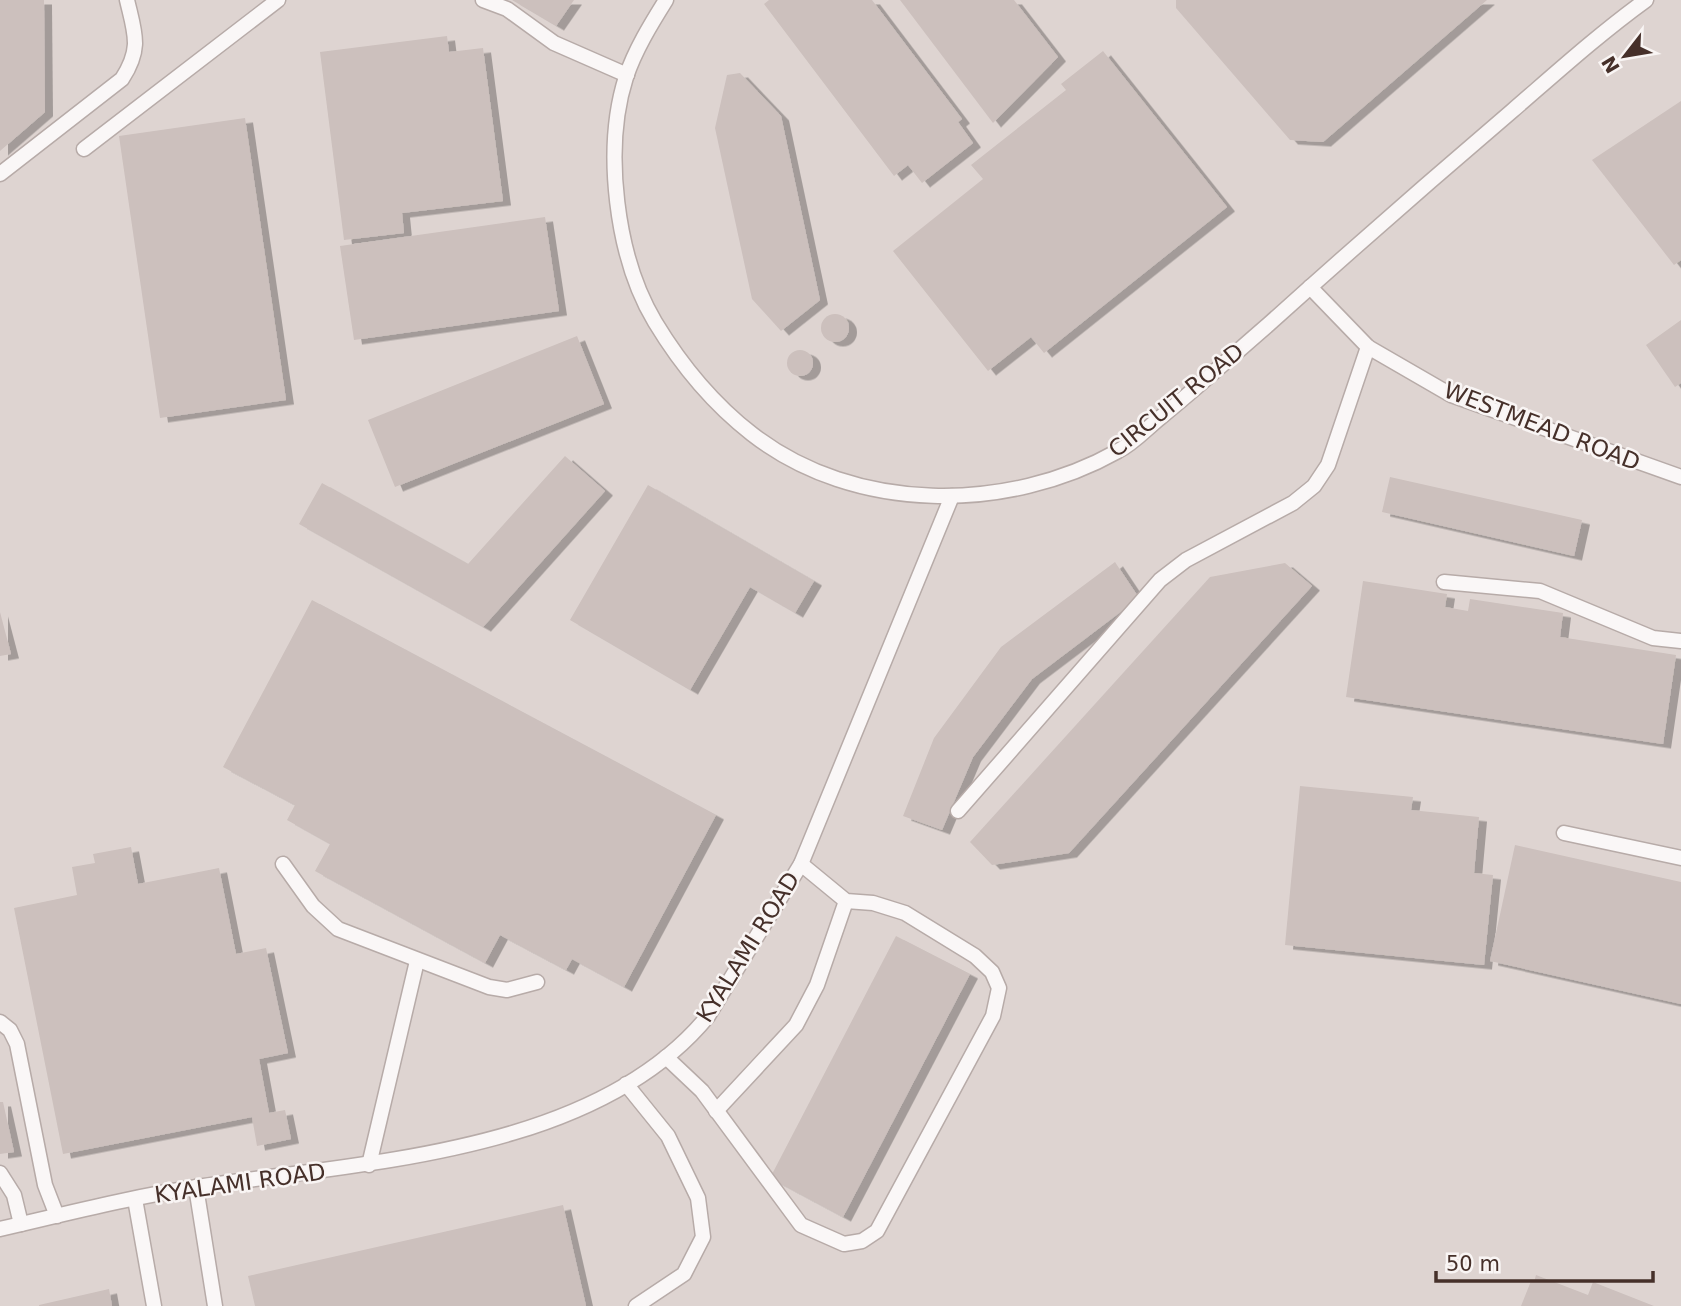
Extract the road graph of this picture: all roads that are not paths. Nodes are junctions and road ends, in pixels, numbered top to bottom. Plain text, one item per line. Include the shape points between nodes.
1 (128, 0) edge
2 (278, 0) edge
3 (482, 0) edge
4 (666, 0) edge
5 (1646, 0) edge
6 (627, 75) junction
7 (84, 149) dead end
8 (0, 174) edge
9 (1310, 287) junction
10 (1368, 347) junction
11 (1681, 477) edge
12 (952, 496) junction
13 (1444, 582) dead end
14 (1681, 641) edge
15 (958, 811) dead end
16 (1564, 833) dead end
17 (1681, 858) edge
18 (283, 864) dead end
19 (801, 864) junction
20 (846, 901) junction
21 (417, 961) junction
22 (537, 982) dead end
23 (0, 1022) edge
24 (666, 1057) junction
25 (626, 1084) junction
26 (716, 1111) junction
27 (369, 1165) junction
28 (0, 1173) edge
29 (196, 1187) junction
30 (135, 1199) junction
31 (57, 1216) junction
32 (21, 1224) junction
33 (0, 1229) edge
34 (154, 1306) edge
35 (215, 1306) edge
36 (636, 1306) edge

1 - 8 lane via 137,42 133,62 122,79
2 - 7 lane
3 - 6 lane via 507,9 554,43
4 - 6 lane, CIRCUIT ROAD
5 - 9 lane, CIRCUIT ROAD
6 - 12 lane, CIRCUIT ROAD via 618,111 616,192 645,305 675,356 708,395 754,436 806,465 868,489
9 - 10 lane, WESTMEAD ROAD
9 - 12 lane, CIRCUIT ROAD via 1121,450 1048,482 1005,493
10 - 11 lane, WESTMEAD ROAD via 1451,395
10 - 15 lane via 1328,465 1314,486 1293,503 1186,560 1160,580
12 - 19 lane, KYALAMI ROAD
13 - 14 lane via 1540,591 1653,638
16 - 17 lane
18 - 21 lane via 313,906 338,929
19 - 20 lane
19 - 24 lane, KYALAMI ROAD via 708,1016
20 - 26 lane via 817,985 796,1025
20 - 26 lane via 905,913 975,956 992,972 999,988 993,1016 877,1230 862,1241 844,1244 802,1225
21 - 22 lane via 489,987 507,990
21 - 27 lane
23 - 31 lane via 17,1044 45,1185
24 - 25 lane, KYALAMI ROAD
24 - 26 lane
25 - 27 lane, KYALAMI ROAD via 587,1105 468,1147
25 - 36 lane via 668,1136 698,1198 703,1237 684,1274
27 - 29 lane, KYALAMI ROAD
28 - 32 lane via 14,1195
29 - 30 lane, KYALAMI ROAD
29 - 35 lane
30 - 31 lane, KYALAMI ROAD
30 - 34 lane
31 - 32 lane, KYALAMI ROAD
32 - 33 lane, KYALAMI ROAD

